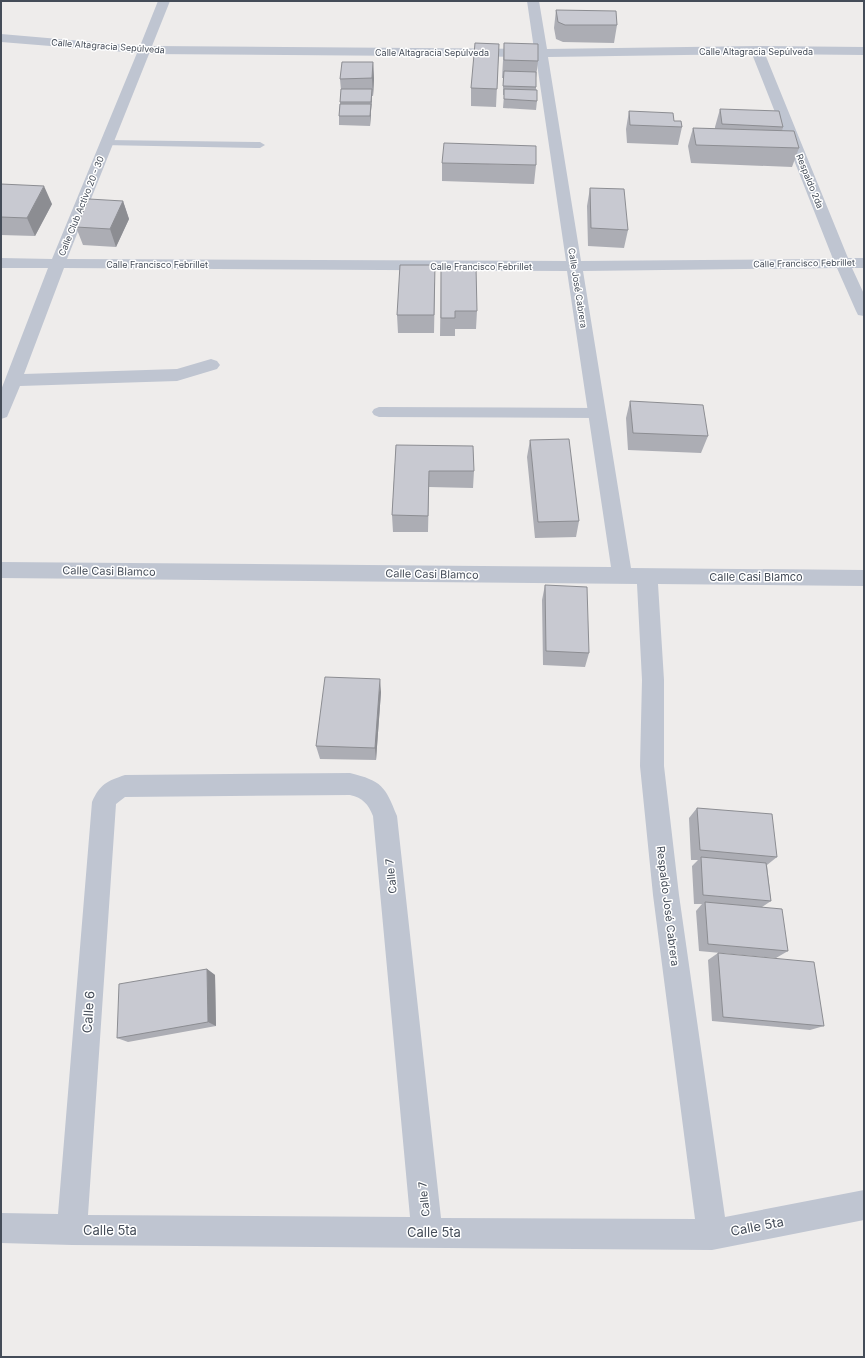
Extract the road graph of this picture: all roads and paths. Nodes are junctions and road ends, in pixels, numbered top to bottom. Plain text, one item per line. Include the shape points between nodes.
1 (164, 1) edge
2 (533, 1) edge
3 (1, 38) edge
4 (144, 50) junction
5 (757, 50) junction
6 (864, 51) edge
7 (542, 53) junction
8 (106, 143) junction
9 (260, 145) dead end
10 (1, 263) edge
11 (58, 263) junction
12 (842, 263) junction
13 (864, 263) edge
14 (574, 266) junction
15 (864, 311) edge
16 (211, 365) dead end
17 (14, 380) junction
18 (379, 412) dead end
19 (1, 413) edge
20 (597, 413) junction
21 (1, 570) edge
22 (622, 576) junction
23 (647, 576) junction
24 (864, 578) edge
25 (107, 795) joint
26 (864, 1205) edge
27 (1, 1228) edge
28 (72, 1230) junction
29 (427, 1232) junction
30 (712, 1235) junction

1 - 4 street, Calle Club Activo 20 - 30
2 - 7 street, Calle José Cabrera
3 - 4 street, Calle Altagracia Sepúlveda
4 - 7 street, Calle Altagracia Sepúlveda
4 - 8 street, Calle Club Activo 20 - 30
5 - 6 street, Calle Altagracia Sepúlveda
5 - 7 street, Calle Altagracia Sepúlveda
5 - 12 street, Respaldo 2da
7 - 14 street, Calle José Cabrera
8 - 9 lane
8 - 11 street, Calle Club Activo 20 - 30
10 - 11 street, Calle Francisco Febrillet
11 - 14 street, Calle Francisco Febrillet
11 - 17 street, Calle Club Activo 20 - 30
12 - 13 street, Calle Francisco Febrillet
12 - 14 street, Calle Francisco Febrillet
12 - 15 street, Respaldo 2da
14 - 20 street, Calle José Cabrera
16 - 17 street via 177,375
17 - 19 street, Calle Club Activo 20 - 30
18 - 20 lane
20 - 22 street, Calle José Cabrera
21 - 22 street, Calle Casi Blamco
22 - 23 street, Calle Casi Blamco
23 - 24 street, Calle Casi Blamco
23 - 30 street, Respaldo José Cabrera via 653,680 652,766 666,895
25 - 28 street, Calle 6 via 104,802
25 - 29 street, Calle 7 via 125,786 350,784 365,787 377,795 384,816
26 - 30 street, Calle 5ta
27 - 28 street, Calle 5ta
28 - 29 street, Calle 5ta
29 - 30 street, Calle 5ta

